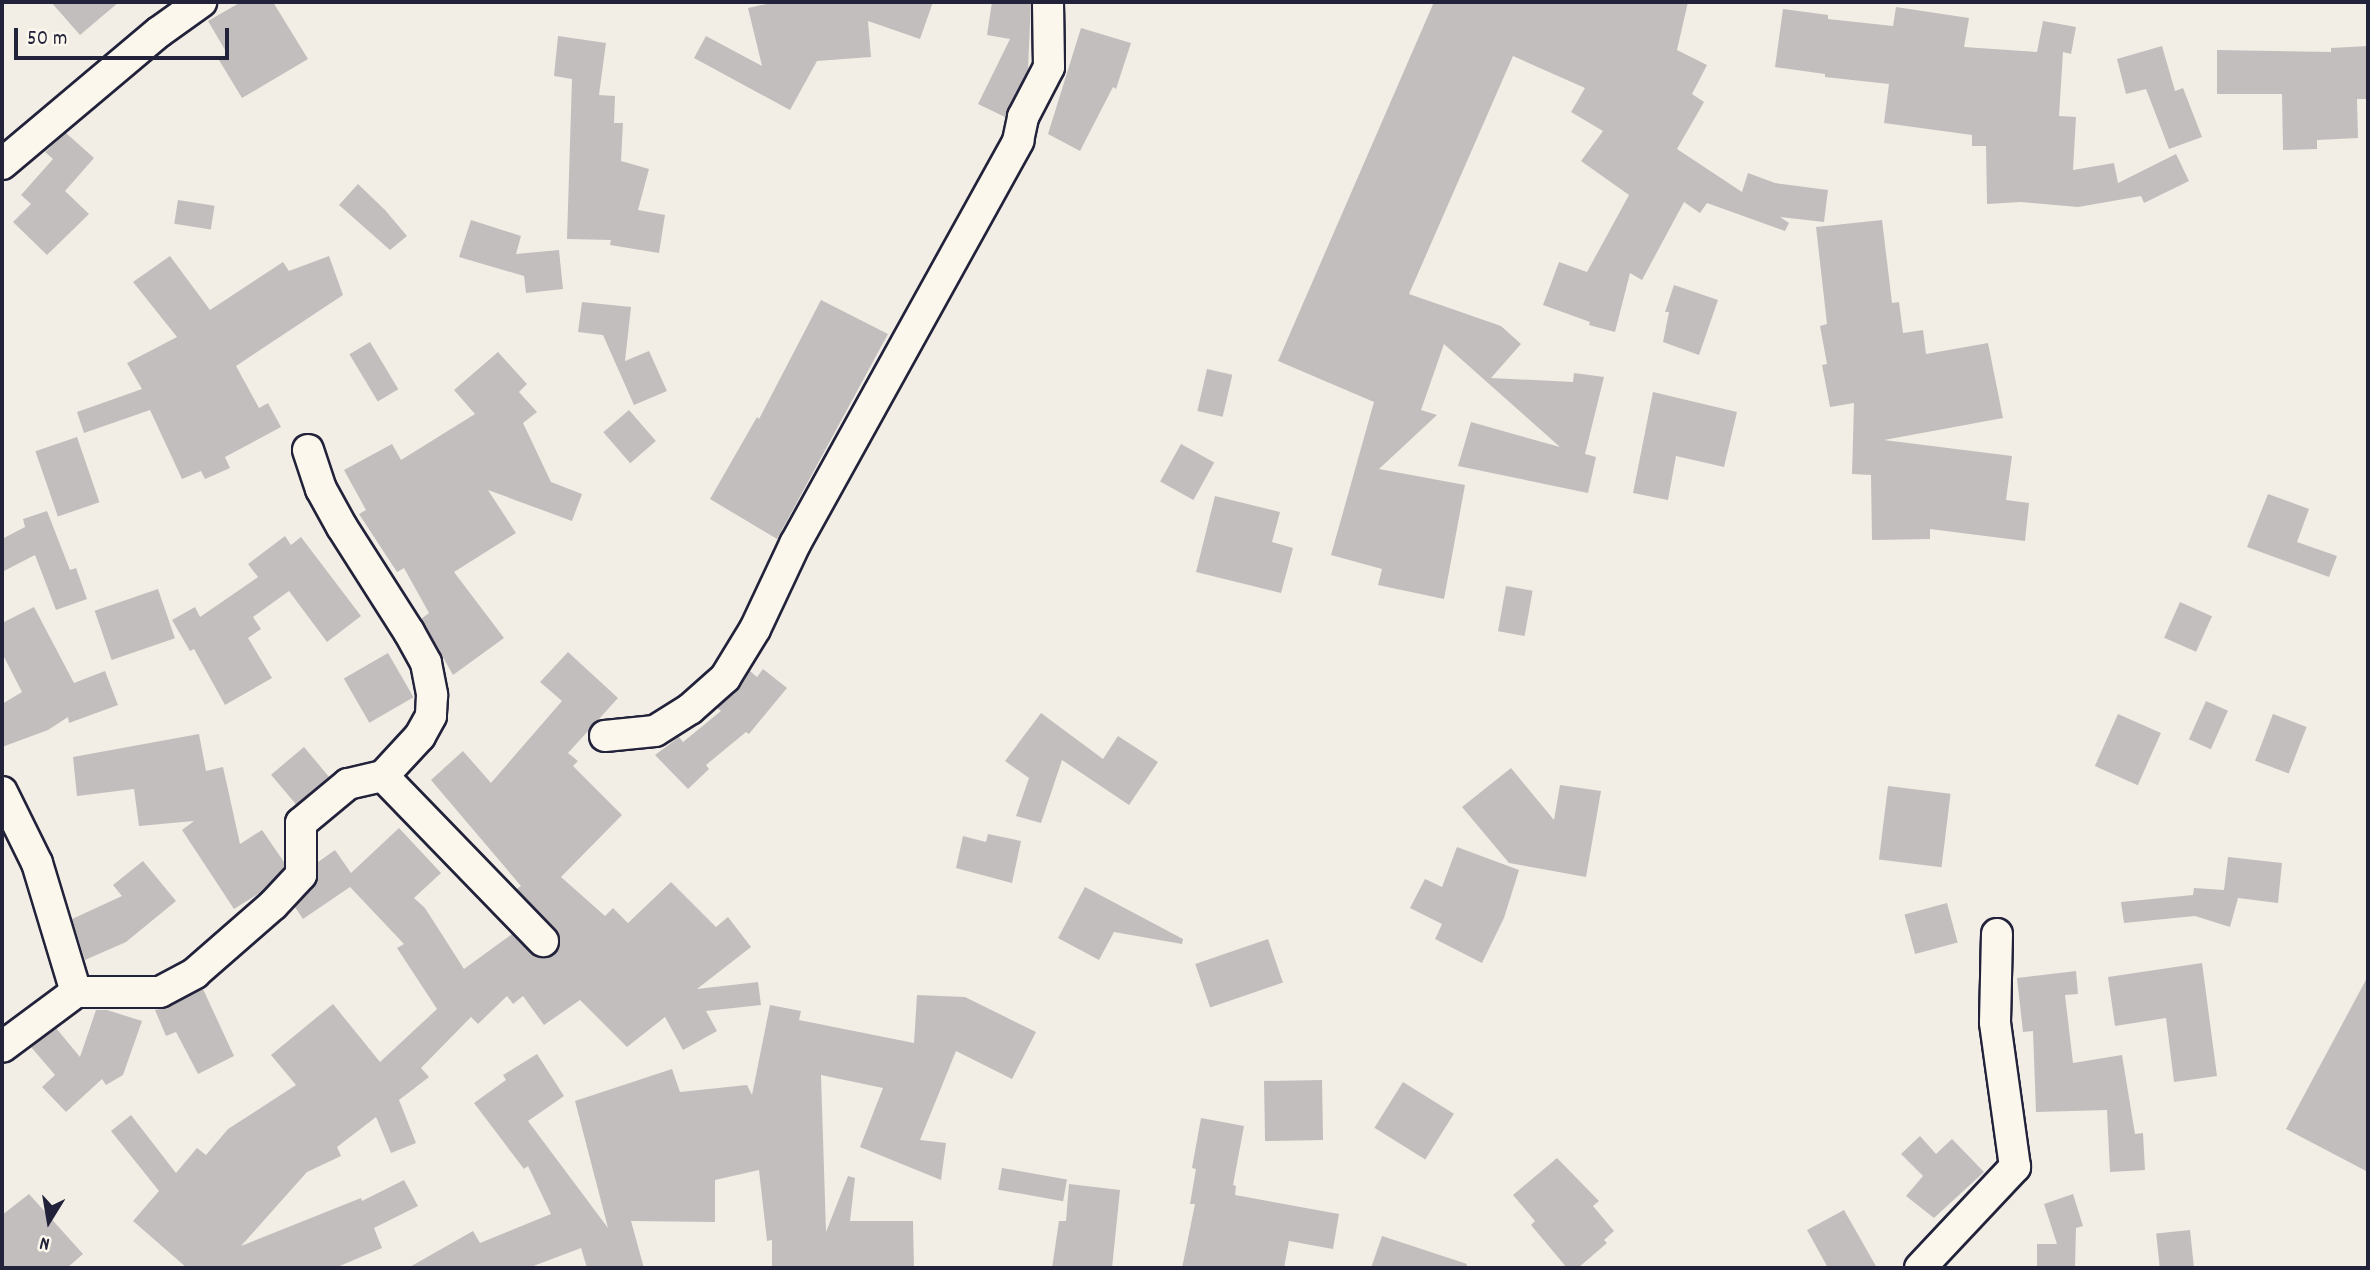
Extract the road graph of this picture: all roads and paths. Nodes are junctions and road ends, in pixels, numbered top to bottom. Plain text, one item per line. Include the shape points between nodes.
1 (201, 2) edge
2 (1048, 2) edge
3 (2, 164) edge
4 (308, 450) dead end
5 (605, 736) dead end
6 (383, 776) junction
7 (2, 792) edge
8 (1997, 934) dead end
9 (544, 941) dead end
10 (76, 992) junction
11 (2, 1047) edge
12 (1920, 1268) edge

1 - 3 street
2 - 5 street via 1049,67 1023,117 1018,141 795,544 755,629 725,678 690,709 655,731
4 - 6 street via 321,489 342,527 426,663 431,716 420,736
6 - 9 street
6 - 10 street via 348,784 301,823 301,875 274,905 195,973 160,992
7 - 10 street via 37,863
8 - 12 street via 1995,1022 2015,1167
10 - 11 street

